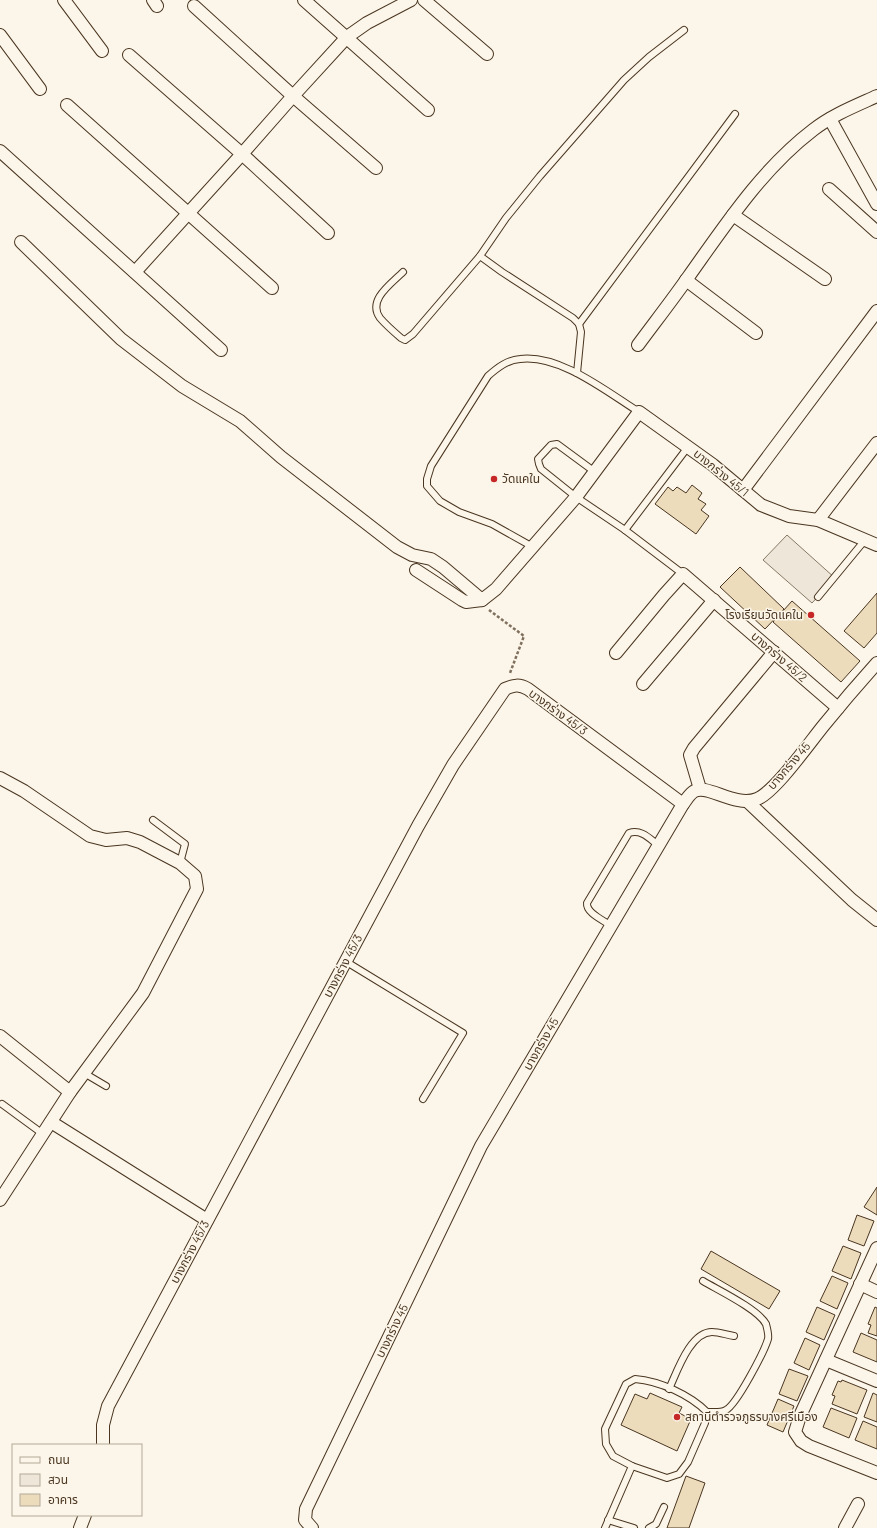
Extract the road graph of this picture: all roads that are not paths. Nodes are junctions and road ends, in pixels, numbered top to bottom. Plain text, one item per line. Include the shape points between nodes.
1 (64, 0) edge
2 (304, 0) edge
3 (410, 0) edge
4 (424, 0) edge
5 (194, 6) dead end
6 (684, 30) dead end
7 (0, 35) edge
8 (347, 37) junction
9 (102, 51) dead end
10 (487, 54) dead end
11 (129, 55) dead end
12 (40, 89) dead end
13 (293, 96) junction
14 (877, 96) edge
15 (67, 105) dead end
16 (428, 110) dead end
17 (735, 114) dead end
18 (830, 118) junction
19 (0, 151) edge
20 (242, 154) junction
21 (376, 168) dead end
22 (829, 189) dead end
23 (877, 204) edge
24 (187, 213) junction
25 (733, 214) junction
26 (877, 232) edge
27 (328, 233) dead end
28 (21, 242) dead end
29 (480, 256) junction
30 (135, 272) junction
31 (403, 272) dead end
32 (825, 279) dead end
33 (686, 280) junction
34 (272, 288) dead end
35 (877, 311) edge
36 (579, 324) junction
37 (756, 333) dead end
38 (638, 345) dead end
39 (221, 350) dead end
40 (577, 373) junction
41 (639, 412) junction
42 (877, 443) edge
43 (688, 447) junction
44 (595, 472) junction
45 (743, 490) junction
46 (576, 497) junction
47 (818, 520) junction
48 (625, 530) junction
49 (865, 540) junction
50 (877, 545) edge
51 (533, 547) junction
52 (416, 570) dead end
53 (683, 574) junction
54 (818, 597) dead end
55 (714, 600) junction
56 (480, 601) junction
57 (774, 652) junction
58 (616, 653) dead end
59 (877, 663) edge
60 (643, 684) dead end
61 (838, 708) junction
62 (0, 778) edge
63 (700, 789) junction
64 (748, 802) junction
65 (683, 804) junction
66 (152, 820) dead end
67 (658, 845) junction
68 (180, 863) junction
69 (877, 920) edge
70 (610, 925) junction
71 (345, 961) junction
72 (0, 1036) edge
73 (84, 1073) junction
74 (106, 1086) dead end
75 (70, 1092) junction
76 (423, 1099) dead end
77 (2, 1104) dead end
78 (51, 1122) junction
79 (43, 1134) junction
80 (0, 1200) edge
81 (207, 1220) junction
82 (877, 1248) edge
83 (703, 1281) dead end
84 (860, 1284) junction
85 (877, 1292) edge
86 (734, 1336) dead end
87 (826, 1360) junction
88 (877, 1381) edge
89 (669, 1389) junction
90 (708, 1412) junction
91 (103, 1444) edge
92 (632, 1466) junction
93 (877, 1474) edge
94 (858, 1504) dead end
95 (664, 1507) dead end
96 (85, 1516) edge
97 (608, 1520) junction
98 (80, 1528) edge
99 (312, 1528) edge
100 (605, 1528) edge
101 (634, 1528) edge
102 (649, 1528) edge
103 (846, 1528) edge

1 - 9 street
2 - 8 street
3 - 8 street
4 - 10 street
5 - 13 street
6 - 29 lane via 624,80 540,176
7 - 12 street
8 - 13 street
8 - 16 street
11 - 20 street
13 - 20 street
13 - 21 street
14 - 18 street
15 - 24 street
17 - 36 lane
18 - 23 street
18 - 25 street via 796,144
19 - 30 street
20 - 24 street
20 - 27 street
22 - 26 street
24 - 30 street
24 - 34 street
25 - 32 street
25 - 33 street
28 - 56 street via 121,339 182,386 240,421 281,457 385,539 405,553 431,559
29 - 31 lane via 405,340 381,319 376,305 379,297
29 - 36 lane
30 - 39 street
33 - 37 street
33 - 38 street
35 - 45 street
36 - 40 lane
40 - 41 lane, บางกร่าง 45/1
40 - 51 lane, บางกร่าง 45/1 via 551,362 533,358 508,362 498,368 488,376 428,473 427,486 440,501 459,512 492,524
41 - 43 street, บางกร่าง 45/1
41 - 44 street
42 - 47 street
43 - 45 street, บางกร่าง 45/1
43 - 48 lane
44 - 46 street
44 - 46 lane via 557,444 551,444 538,459 541,469
45 - 47 street, บางกร่าง 45/1 via 761,506 789,516
46 - 48 lane
46 - 51 street
47 - 49 street, บางกร่าง 45/1
48 - 53 lane
49 - 50 street, บางกร่าง 45/1
49 - 54 lane
51 - 56 street via 496,589
52 - 56 street via 466,602
53 - 55 street, บางกร่าง 45/2
53 - 58 street
55 - 57 street, บางกร่าง 45/2
55 - 60 street
57 - 61 street, บางกร่าง 45/2
57 - 63 street via 690,755
59 - 61 street, บางกร่าง 45
61 - 64 street, บางกร่าง 45 via 772,788
62 - 68 street via 24,791 90,836 106,840 127,838
63 - 64 street via 731,800
63 - 65 street, บางกร่าง 45 via 694,791
64 - 69 street via 852,900
65 - 67 street, บางกร่าง 45
65 - 71 street, บางกร่าง 45/3 via 528,689 521,685 512,685 505,689 453,765
66 - 68 lane via 185,844
67 - 70 street, บางกร่าง 45
67 - 70 lane via 641,832 629,833 586,907
68 - 73 street via 195,876 198,889 143,993
70 - 99 street, บางกร่าง 45 via 481,1146 306,1509 305,1520
71 - 76 lane via 463,1033
71 - 81 street, บางกร่าง 45/3
72 - 75 street
73 - 74 lane
73 - 75 street
75 - 78 street
77 - 79 lane
78 - 79 street
78 - 81 street
79 - 80 street
81 - 91 street, บางกร่าง 45/3 via 108,1406 103,1425
82 - 84 street
83 - 90 lane via 762,1318 768,1338 753,1372 735,1402 725,1411
84 - 85 street
84 - 87 street
86 - 89 lane via 712,1332 702,1334 689,1347
87 - 88 street
87 - 93 street via 794,1432 809,1446
89 - 90 lane via 698,1402
89 - 92 lane via 644,1380 635,1379 626,1384 605,1430 606,1444 613,1456
90 - 92 lane via 706,1423 688,1462 679,1474 667,1478
92 - 97 lane
94 - 103 street
95 - 102 lane via 656,1524
96 - 98 street
97 - 100 lane
97 - 101 lane

